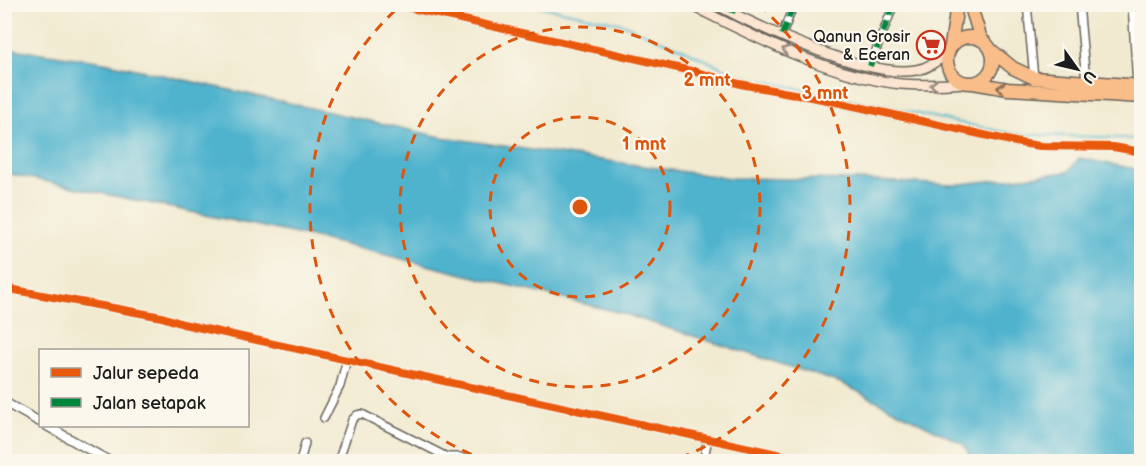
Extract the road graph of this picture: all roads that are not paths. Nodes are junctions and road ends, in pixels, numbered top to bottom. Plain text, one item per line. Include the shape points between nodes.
1 (393, 4) edge
2 (689, 4) edge
3 (715, 4) edge
4 (794, 4) edge
5 (894, 4) edge
6 (957, 4) edge
7 (970, 4) edge
8 (1027, 4) edge
9 (1079, 4) edge
10 (1132, 4) edge
11 (734, 9) edge
12 (782, 35) junction
13 (981, 39) junction
14 (949, 49) junction
15 (991, 50) junction
16 (870, 66) junction
17 (1034, 78) junction
18 (1086, 82) junction
19 (969, 83) junction
20 (1140, 89) edge
21 (1142, 152) edge
22 (4, 288) edge
23 (347, 359) junction
24 (4, 402) edge
25 (324, 418) dead end
26 (39, 421) edge
27 (49, 427) edge
28 (708, 439) junction
29 (305, 444) dead end
30 (111, 462) edge
31 (300, 462) edge
32 (338, 462) edge
33 (470, 462) edge
34 (703, 462) edge
35 (814, 462) edge

1 - 21 street via 982,136 1040,146 1113,147
19 -> 2 main road via 903,84 841,70 798,55
3 - 11 main road
4 - 12 street
5 - 16 street
6 - 14 highway
7 - 13 highway
8 - 17 street
9 - 18 street
10 - 20 street
11 - 12 main road
12 - 16 main road
13 - 14 highway via 961,38
13 - 15 highway
14 - 16 main road via 931,65 915,71
14 - 19 highway via 946,59 950,72
15 - 17 highway via 1013,68
15 - 19 highway via 991,68 984,78
17 - 18 highway
18 - 20 highway
20 -> 19 highway via 1008,90
22 - 23 street via 162,317
23 - 25 street via 340,386
23 - 28 street
24 - 26 street
27 - 30 street
28 - 34 street
28 - 35 street
29 - 31 street
32 - 33 street via 352,420 362,414 447,457

